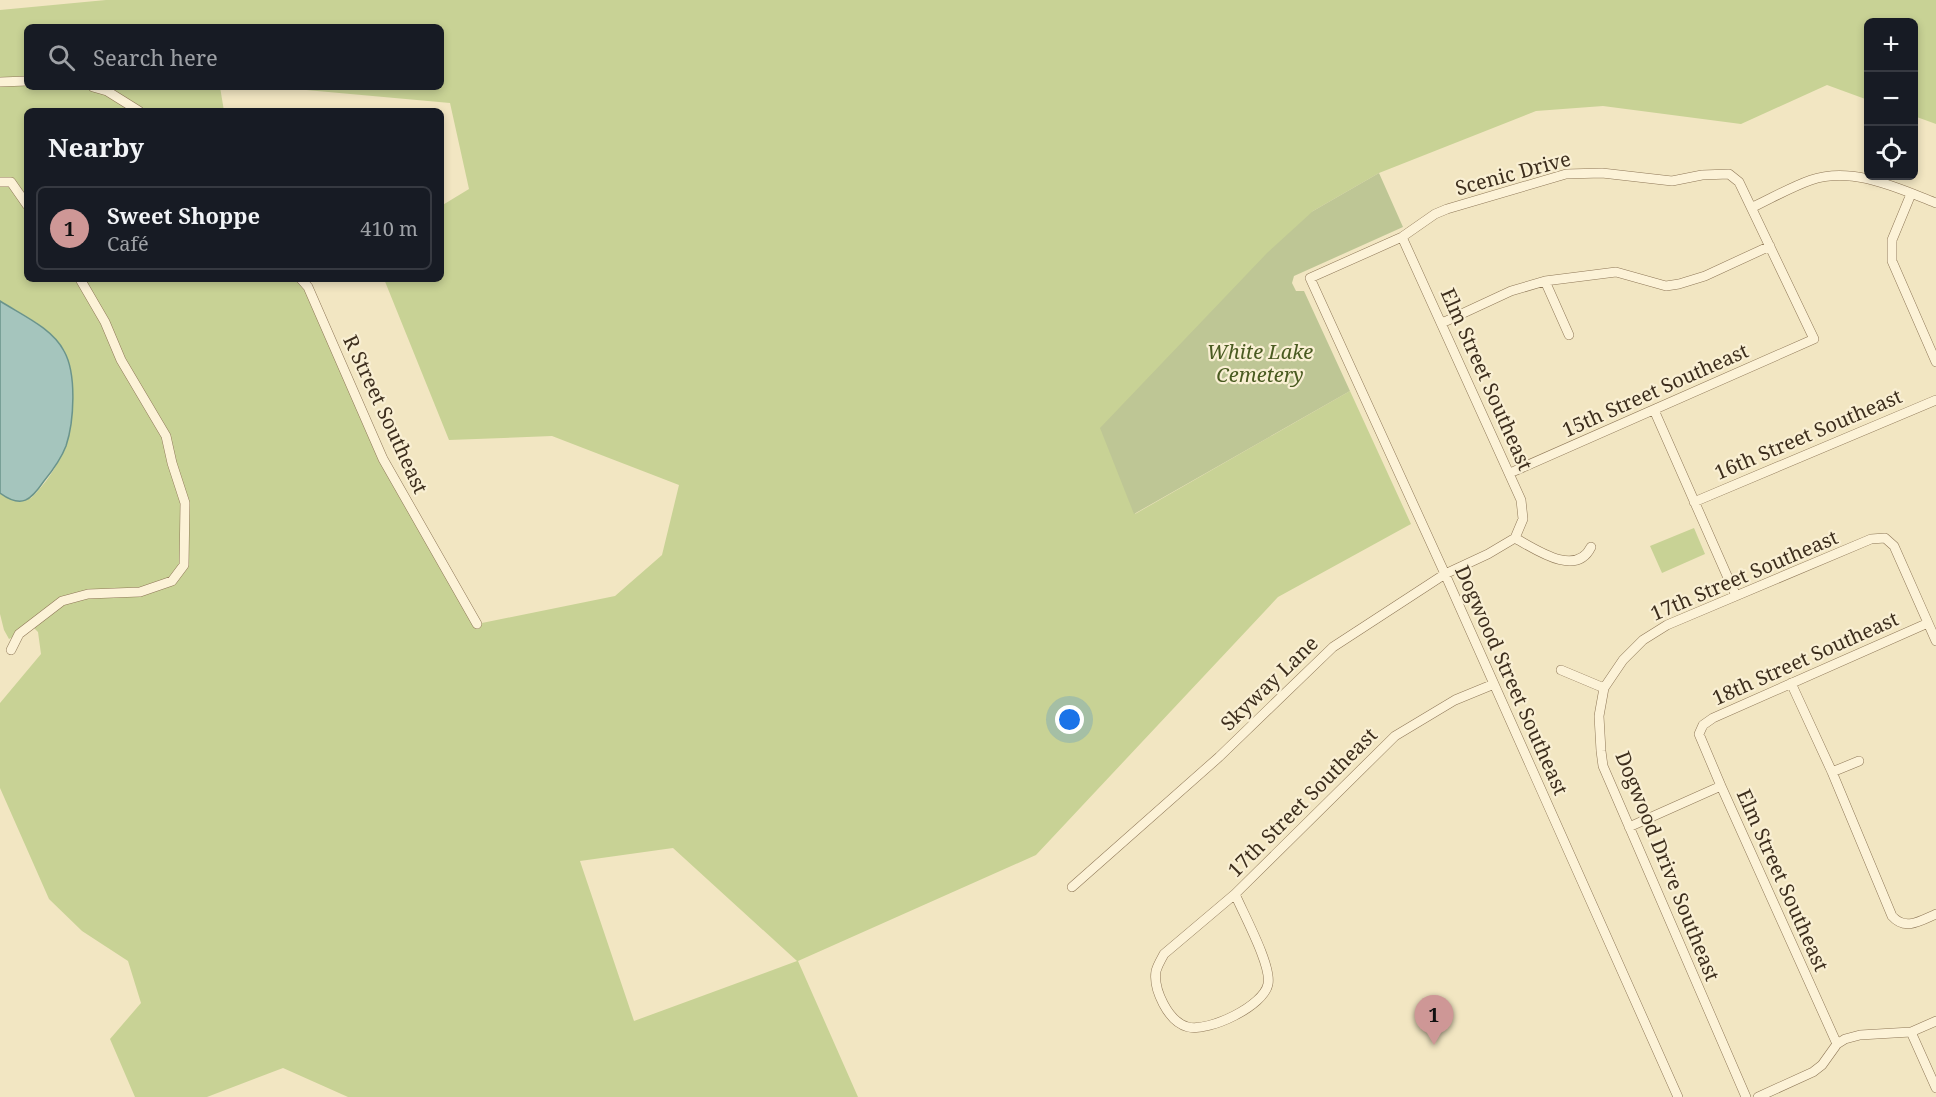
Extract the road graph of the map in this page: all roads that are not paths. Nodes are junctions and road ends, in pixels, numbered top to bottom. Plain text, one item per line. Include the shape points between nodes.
1 (24, 81) edge
2 (0, 82) edge
3 (104, 90) edge
4 (134, 108) edge
5 (0, 182) edge
6 (1911, 194) junction
7 (24, 201) edge
8 (1936, 203) edge
9 (1752, 207) junction
10 (1402, 237) junction
11 (1770, 246) junction
12 (1310, 278) joint
13 (1545, 281) junction
14 (82, 282) edge
15 (304, 282) edge
16 (1442, 323) junction
17 (1569, 335) dead end
18 (1936, 362) edge
19 (1936, 400) edge
20 (1654, 410) junction
21 (1510, 473) junction
22 (1694, 502) junction
23 (1515, 538) junction
24 (1592, 547) dead end
25 (1445, 574) junction
26 (1736, 596) junction
27 (1928, 623) junction
28 (477, 624) dead end
29 (1936, 641) edge
30 (11, 650) dead end
31 (1561, 670) dead end
32 (1791, 683) junction
33 (1494, 684) junction
34 (1604, 688) junction
35 (1700, 730) joint
36 (1858, 761) dead end
37 (1832, 772) junction
38 (1721, 786) junction
39 (1629, 827) junction
40 (1072, 887) dead end
41 (1235, 894) junction
42 (1936, 914) edge
43 (1936, 1021) edge
44 (1911, 1032) junction
45 (1837, 1044) junction
46 (1936, 1089) edge
47 (1678, 1097) edge
48 (1746, 1097) edge
49 (1758, 1097) edge

1 - 2 street
3 - 4 street
5 - 7 street via 11,183
6 - 8 street
6 - 9 street via 1872,180 1828,176
6 - 18 street via 1892,240 1892,261
9 - 10 street, Scenic Drive via 1739,182 1729,174 1672,180 1602,173 1566,174 1447,209
9 - 11 street
10 - 12 street, Scenic Drive
10 - 16 street, Elm Street Southeast
11 - 13 street via 1706,276 1679,284 1666,286 1616,272
11 - 20 street, 15th Street Southeast via 1814,339
12 - 25 street, Dogwood Street Southeast
13 - 16 street via 1511,291
13 - 17 street
14 - 30 street via 166,436 185,503 184,565 172,581 140,592 88,594 62,601 19,634
15 - 28 street, R Street Southeast via 382,459
16 - 21 street, Elm Street Southeast
19 - 22 street, 16th Street Southeast
20 - 21 street, 15th Street Southeast
20 - 22 street
21 - 23 street, Elm Street Southeast via 1523,511
22 - 26 street
23 - 24 street via 1561,561 1581,559
23 - 25 street, Skyway Lane
25 - 33 street, Dogwood Street Southeast
25 - 40 street, Skyway Lane via 1333,647 1219,757
26 - 27 street, 17th Street Southeast via 1871,539 1885,538 1894,546
26 - 34 street, 17th Street Southeast via 1653,633 1623,660
27 - 29 street
27 - 32 street, 18th Street Southeast
31 - 34 street
32 - 35 street, 18th Street Southeast via 1713,718
32 - 37 street
33 - 41 street, 17th Street Southeast via 1455,700 1395,735
33 - 47 street, Dogwood Street Southeast
34 - 39 street, Dogwood Drive Southeast via 1599,716 1601,751
35 - 38 street, Elm Street Southeast
36 - 37 street
37 - 42 street via 1888,909 1898,922 1906,924
38 - 39 street
38 - 45 street, Elm Street Southeast
39 - 48 street, Dogwood Drive Southeast
41 - 41 street, 17th Street Southeast via 1266,964 1269,983 1256,1004 1212,1024 1188,1027 1177,1022 1168,1010 1156,982 1158,963
43 - 44 street
44 - 45 street via 1855,1036
44 - 46 street
45 - 49 street via 1813,1072

